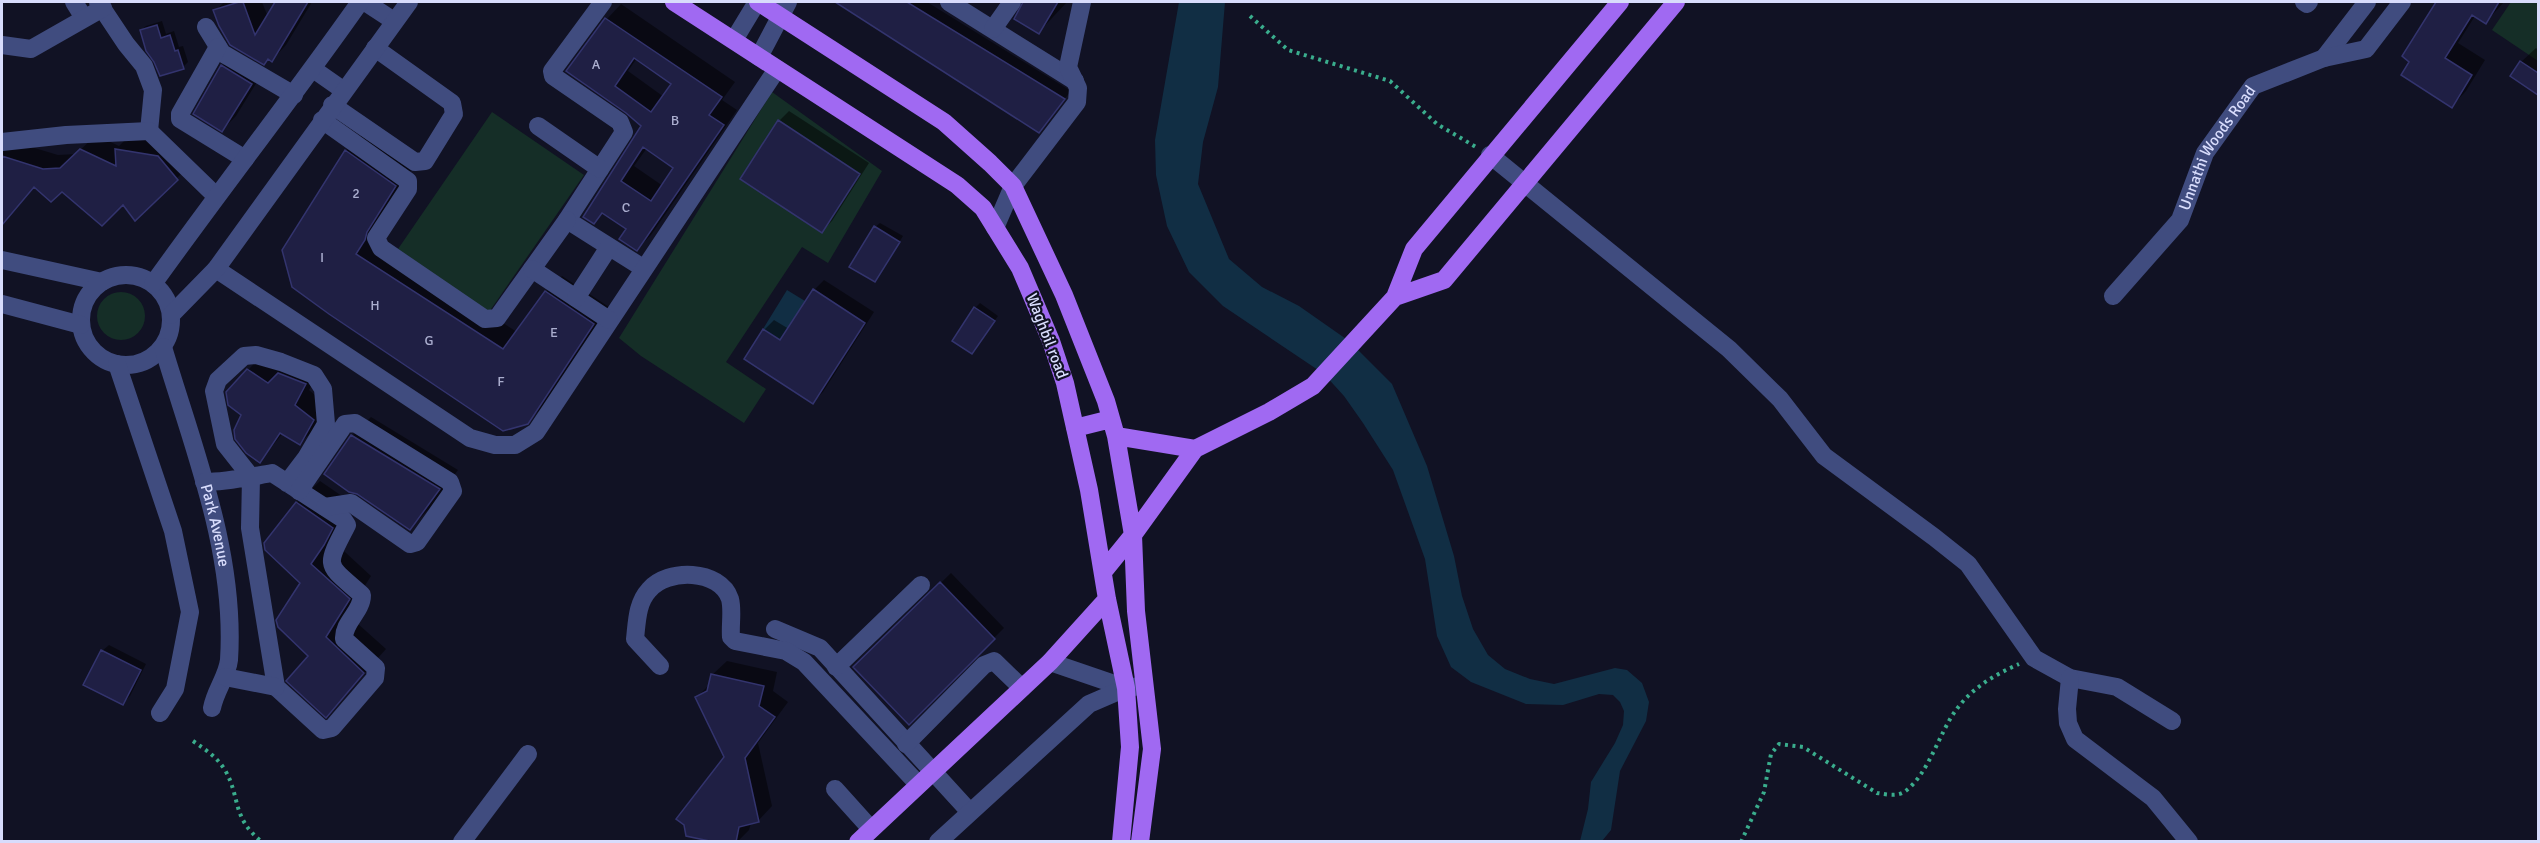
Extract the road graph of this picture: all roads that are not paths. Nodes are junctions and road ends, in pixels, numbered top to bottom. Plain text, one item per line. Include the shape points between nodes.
1 (74, 2) edge
2 (362, 2) edge
3 (409, 2) edge
4 (603, 2) edge
5 (674, 2) edge
6 (758, 2) edge
7 (949, 2) edge
8 (1012, 2) edge
9 (1082, 2) edge
10 (1620, 2) edge
11 (1676, 2) edge
12 (2304, 2) edge
13 (2309, 2) edge
14 (2367, 2) edge
15 (2402, 2) edge
16 (100, 5) edge
17 (784, 9) edge
18 (84, 18) junction
19 (394, 21) junction
20 (206, 27) dead end
21 (993, 29) junction
22 (734, 40) junction
23 (2, 45) edge
24 (218, 47) junction
25 (375, 48) junction
26 (759, 57) junction
27 (2324, 58) junction
28 (313, 69) junction
29 (777, 69) junction
30 (1075, 81) junction
31 (344, 90) junction
32 (294, 95) junction
33 (327, 113) junction
34 (538, 126) dead end
35 (149, 131) junction
36 (2, 142) edge
37 (1490, 155) junction
38 (245, 159) junction
39 (600, 169) junction
40 (1524, 181) junction
41 (1013, 186) junction
42 (216, 196) junction
43 (567, 220) junction
44 (995, 228) junction
45 (609, 247) junction
46 (2, 260) edge
47 (643, 268) junction
48 (216, 269) junction
49 (532, 269) junction
50 (102, 282) junction
51 (153, 284) junction
52 (2113, 296) dead end
53 (1395, 297) junction
54 (576, 298) junction
55 (2, 304) edge
56 (171, 315) junction
57 (609, 321) junction
58 (81, 325) junction
59 (163, 347) junction
60 (117, 364) junction
61 (1075, 428) junction
62 (1114, 428) junction
63 (1195, 450) junction
64 (251, 477) junction
65 (204, 482) junction
66 (293, 487) junction
67 (325, 507) junction
68 (1134, 535) junction
69 (1103, 572) junction
70 (921, 585) dead end
71 (1107, 599) junction
72 (775, 629) dead end
73 (1050, 662) junction
74 (660, 666) dead end
75 (836, 667) junction
76 (225, 677) junction
77 (2070, 678) junction
78 (1146, 685) junction
79 (276, 687) junction
80 (1022, 688) junction
81 (1126, 688) junction
82 (212, 708) dead end
83 (160, 713) dead end
84 (2172, 721) dead end
85 (906, 744) junction
86 (528, 754) dead end
87 (925, 777) junction
88 (1127, 785) junction
89 (1147, 785) junction
90 (835, 789) dead end
91 (969, 811) junction
92 (865, 835) edge
93 (462, 842) edge
94 (938, 842) edge
95 (1121, 842) edge
96 (1140, 842) edge
97 (2189, 842) edge

1 - 18 street
2 - 19 street
2 - 28 street
3 - 19 street
4 - 39 street via 552,71 553,76 620,122 624,132
5 - 22 main road, Waghbil road
6 - 17 main road, Waghbil road
6 - 22 street
7 - 21 street
8 - 21 street
9 - 30 street via 1068,67
10 - 37 main road
11 - 40 main road
12 - 13 street
14 - 27 street
15 - 27 street, Unnathi Woods Road via 2366,49
16 - 18 street
16 - 35 street via 144,66 153,90
17 - 26 street
17 - 41 main road, Waghbil road via 944,122
18 - 23 street via 31,49
19 - 25 street
20 - 24 street
21 - 30 street
22 - 26 main road, Waghbil road
24 - 32 street
24 - 38 street via 180,119
25 - 31 street
25 - 33 street via 452,102 454,114 425,160 415,162
26 - 29 main road, Waghbil road
27 - 52 street, Unnathi Woods Road via 2253,86 2205,153 2180,220
28 - 31 street
28 - 32 street
29 - 44 main road, Waghbil road via 957,184 983,208
29 - 47 street
30 - 41 street via 1077,102
31 - 33 street
32 - 38 street
33 - 48 street
33 - 49 street via 408,181 408,189 376,238 381,248 485,319 497,318
34 - 39 street
35 - 36 street
35 - 42 street
37 - 40 street
37 - 53 main road via 1414,249
38 - 42 street
39 - 43 street
40 - 53 main road via 1444,280
40 - 77 street via 1730,349 1780,399 1824,456 1968,564 2034,658
41 - 44 street
41 - 62 main road, Waghbil road via 1064,295
42 - 51 street
43 - 45 street
43 - 49 street
44 - 61 main road, Waghbil road via 1020,268 1051,341
45 - 47 street
45 - 54 street
46 - 50 street
47 - 57 street
48 - 56 street
48 - 57 street via 470,438 495,444 515,445 536,432
49 - 54 street
50 - 51 street via 134,275
50 - 58 street via 84,305
51 - 56 street via 168,303
53 - 63 main road via 1313,386
54 - 57 street
55 - 58 street
56 - 59 street
58 - 60 street via 93,350
59 - 60 street via 137,364
59 - 65 street, Park Avenue
60 - 83 street via 173,531 190,612 175,689
61 - 62 main road
61 - 69 main road, Waghbil road
62 - 63 main road
62 - 68 main road, Waghbil road
63 - 68 main road
64 - 65 street
64 - 66 street via 272,473
64 - 66 street via 225,444 214,391 218,380 244,356 256,355 314,375 323,389 326,424
64 - 79 street via 250,528
65 - 76 street, Park Avenue via 226,581 229,662
66 - 67 street
66 - 67 street via 345,424 356,423 450,482 453,490 417,542 410,544 351,503
67 - 79 street via 347,525 330,558 332,568 362,595 362,604 343,632 344,639 376,668 375,678 332,728 322,730
68 - 69 main road
68 - 78 main road, Waghbil road via 1136,611
69 - 71 main road, Waghbil road
70 - 75 street
71 - 73 main road
71 - 81 main road, Waghbil road
72 - 75 street via 820,648
73 - 80 main road
73 - 81 street
74 - 87 street via 635,639 639,606 649,589 662,579 679,574 699,575 726,592 730,600 731,637 735,641 786,651 804,662
75 - 85 street
76 - 79 street
76 - 82 street, Park Avenue
77 - 84 street via 2117,687
77 - 97 street via 2068,723 2075,739 2153,798
78 - 81 street
78 - 89 main road, Waghbil road via 1152,749
80 - 85 street via 994,662 984,665
80 - 87 main road
81 - 88 main road, Waghbil road via 1130,747
81 - 91 street via 1089,704
85 - 87 street
86 - 93 street
87 - 91 street
87 - 92 main road
88 - 89 main road
88 - 95 main road, Waghbil road
89 - 96 main road, Waghbil road
90 - 92 street
91 - 94 street

